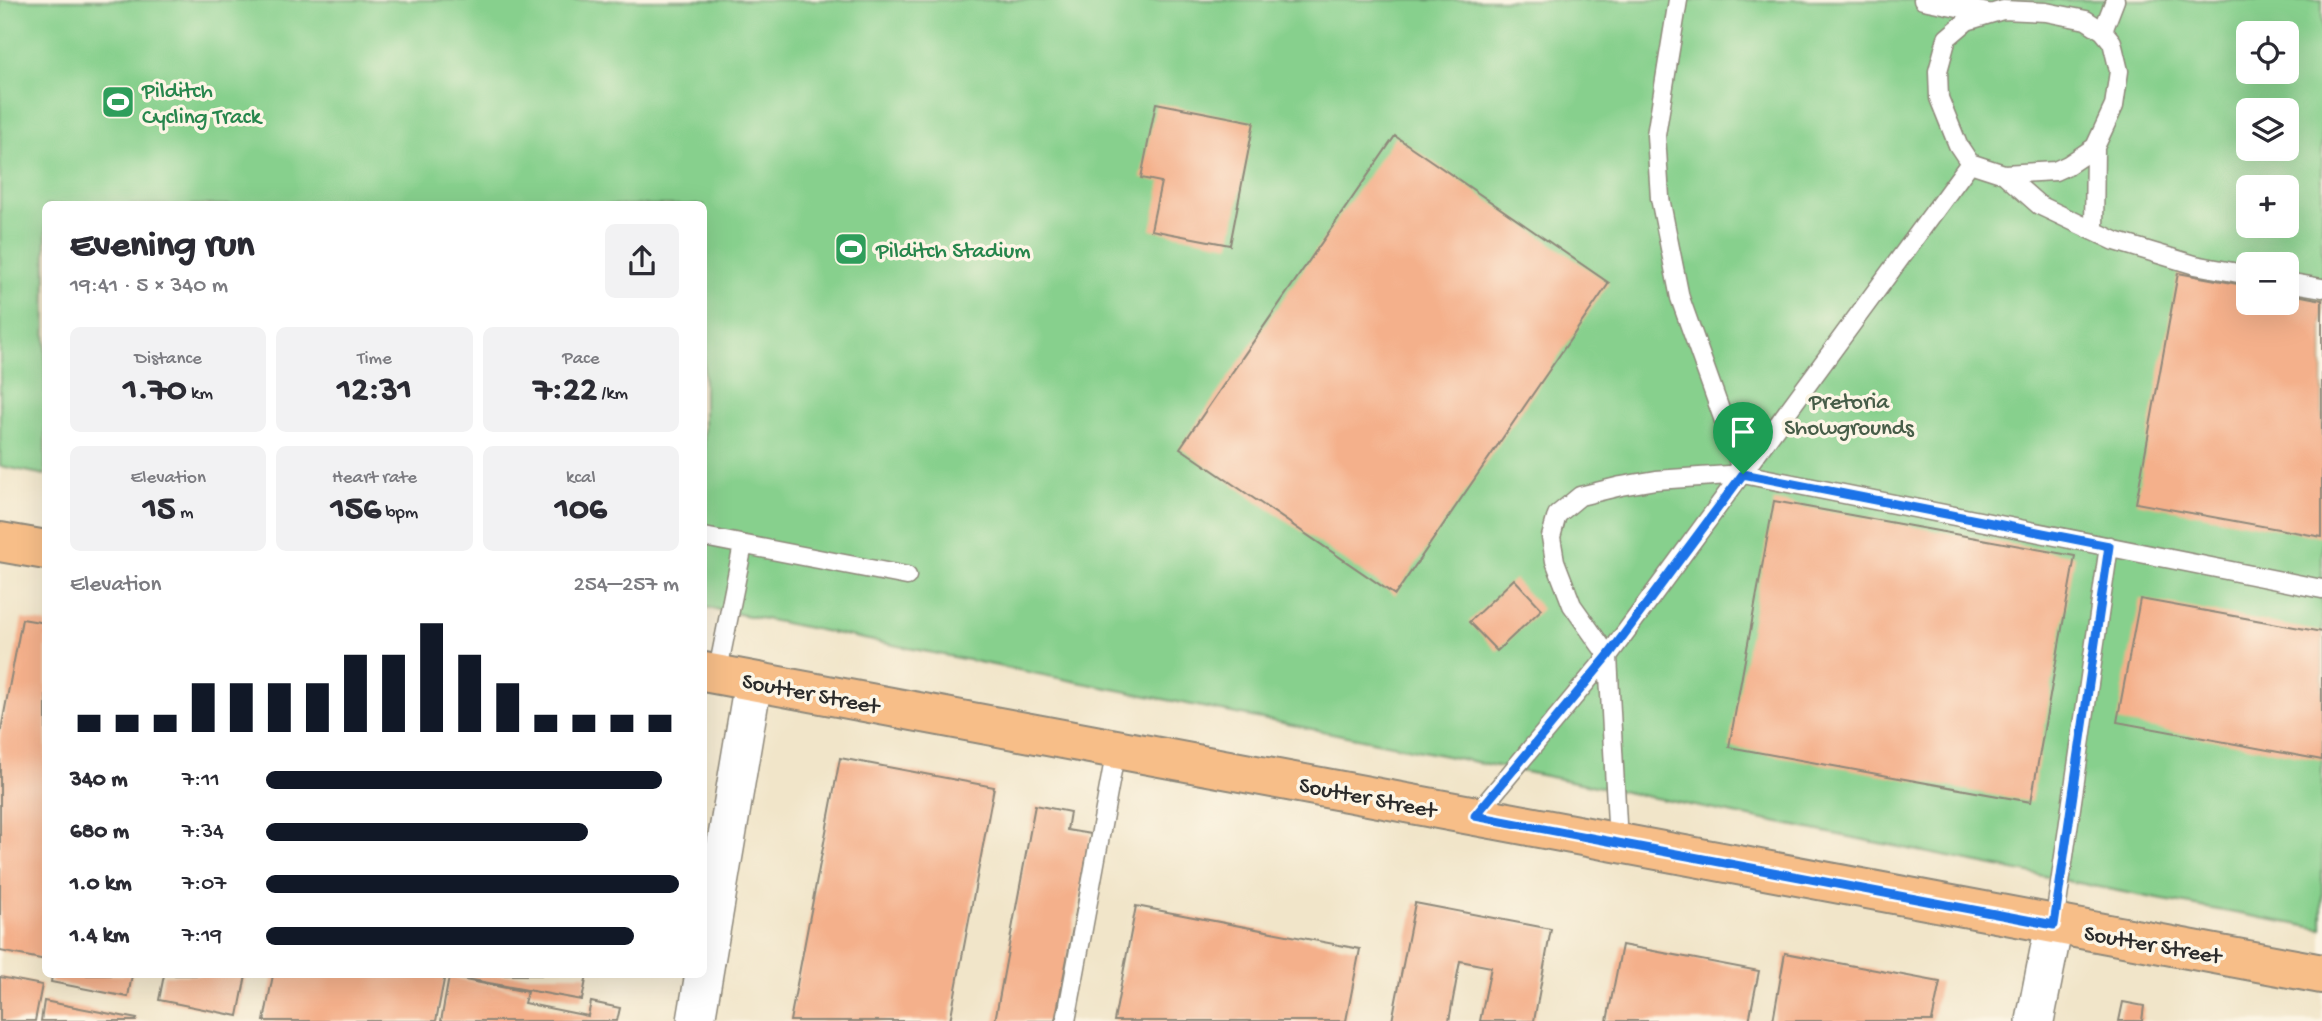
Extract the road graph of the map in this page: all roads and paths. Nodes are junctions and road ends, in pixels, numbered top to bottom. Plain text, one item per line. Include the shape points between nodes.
1 (1678, 0) edge
2 (1923, 0) edge
3 (2115, 0) edge
4 (1992, 14) junction
5 (2104, 31) junction
6 (2095, 147) junction
7 (1970, 163) junction
8 (2004, 174) junction
9 (2094, 231) junction
10 (2236, 273) edge
11 (2299, 284) edge
12 (2322, 289) edge
13 (1743, 474) junction
14 (707, 538) edge
15 (0, 542) edge
16 (743, 545) junction
17 (2109, 546) junction
18 (42, 549) edge
19 (907, 576) dead end
20 (2322, 589) edge
21 (1608, 656) junction
22 (725, 676) edge
23 (1116, 749) junction
24 (1475, 816) junction
25 (1618, 842) junction
26 (707, 890) edge
27 (2054, 925) junction
28 (2322, 974) edge
29 (700, 978) edge
30 (696, 1021) edge
31 (1066, 1021) edge
32 (2035, 1021) edge

1 - 13 lane via 1656,135 1660,198 1680,298
2 - 4 lane
3 - 5 lane
4 - 5 lane via 2003,10 2046,12 2086,20
4 - 7 lane via 1968,21 1947,38 1938,71 1939,98
5 - 6 lane via 2112,42 2119,71 2114,106
6 - 8 lane via 2055,171
6 - 9 lane
7 - 8 lane
7 - 13 lane
8 - 9 lane via 2039,205
9 - 10 lane via 2156,255
11 - 12 lane
13 - 17 lane
13 - 21 lane
13 - 21 lane via 1621,486 1580,496 1557,515 1551,537 1556,561 1572,605
14 - 16 lane
15 - 18 main road
16 - 19 lane
16 - 22 lane
17 - 20 lane
17 - 27 lane
21 - 24 lane
21 - 25 lane
22 - 23 main road, Soutter Street
22 - 26 street
23 - 24 main road, Soutter Street
23 - 31 lane
24 - 25 main road, Soutter Street
25 - 27 main road, Soutter Street
27 - 28 main road, Soutter Street
27 - 32 street
29 - 30 street

